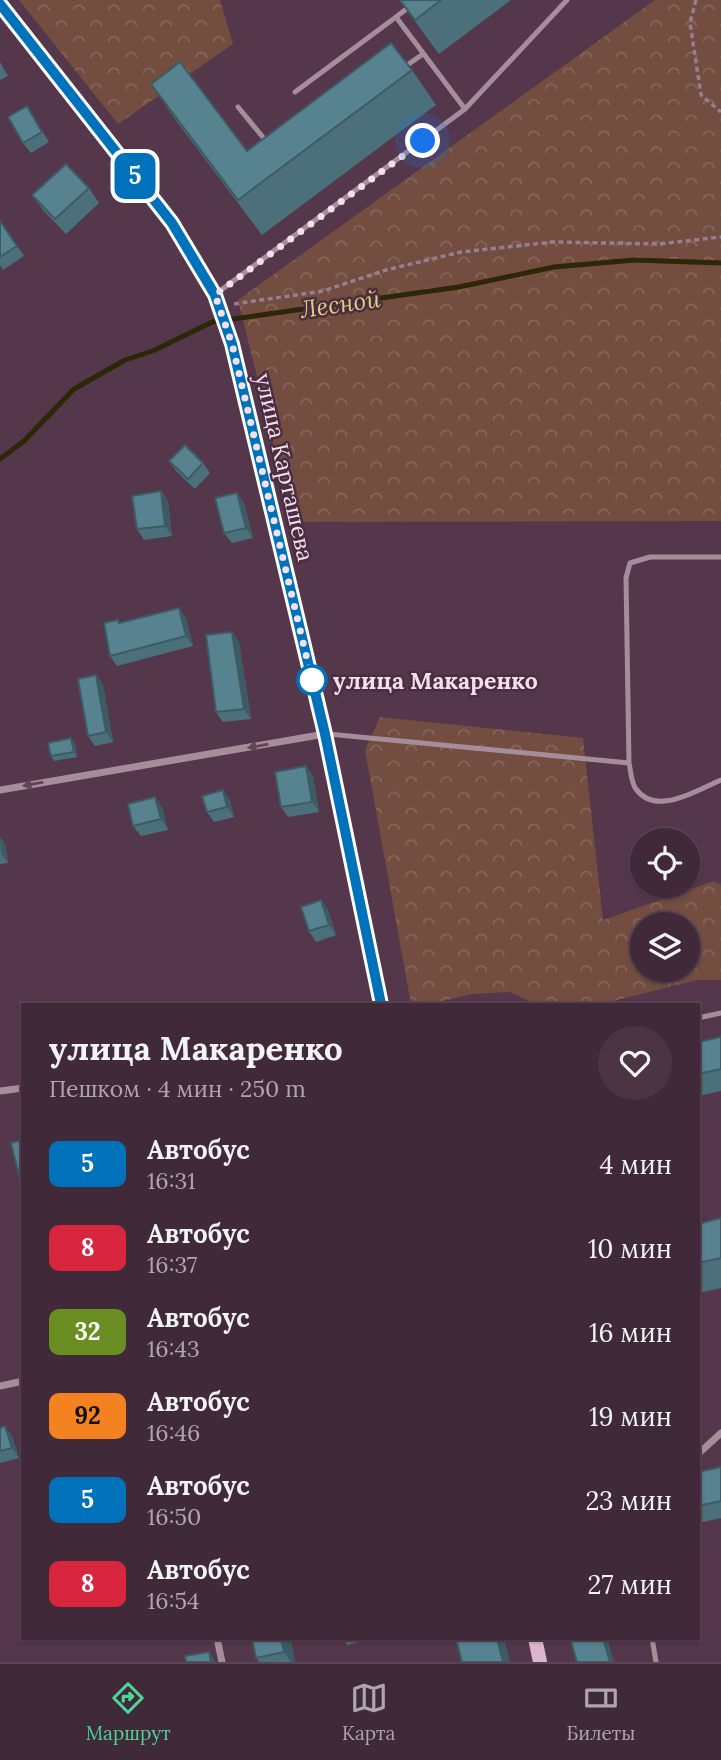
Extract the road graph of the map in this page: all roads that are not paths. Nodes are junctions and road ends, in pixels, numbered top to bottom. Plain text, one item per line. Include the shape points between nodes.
1 (418, 0) edge
2 (568, 0) edge
3 (0, 4) edge
4 (396, 17) junction
5 (423, 54) junction
6 (401, 70) edge
7 (295, 92) dead end
8 (238, 107) dead end
9 (465, 110) junction
10 (270, 146) edge
11 (218, 305) junction
12 (721, 557) edge
13 (325, 734) junction
14 (629, 763) junction
15 (721, 780) edge
16 (0, 790) edge
17 (381, 1003) edge
18 (721, 1013) edge
19 (700, 1018) edge
20 (21, 1088) edge
21 (0, 1091) edge
22 (21, 1381) edge
23 (0, 1386) edge
24 (721, 1433) edge
25 (700, 1452) edge
26 (217, 1640) edge
27 (534, 1640) edge
28 (652, 1640) edge
29 (222, 1662) edge
30 (540, 1662) edge
31 (656, 1662) edge

1 - 4 lane
2 - 9 lane
3 - 11 main road, улица Карташева via 172,223
4 - 5 lane
4 - 7 lane
5 - 6 lane
5 - 9 lane
8 - 10 lane
9 - 11 lane
11 - 13 main road, улица Карташева via 232,344
12 - 14 lane via 650,557 630,562 626,578
13 - 14 lane
13 -> 16 street
13 - 17 main road, улица Карташева
14 - 15 lane via 634,788 649,801 668,802
18 - 19 lane
20 - 21 street
22 - 23 street
24 - 25 street
26 - 29 street
27 - 30 main road
28 - 31 lane

